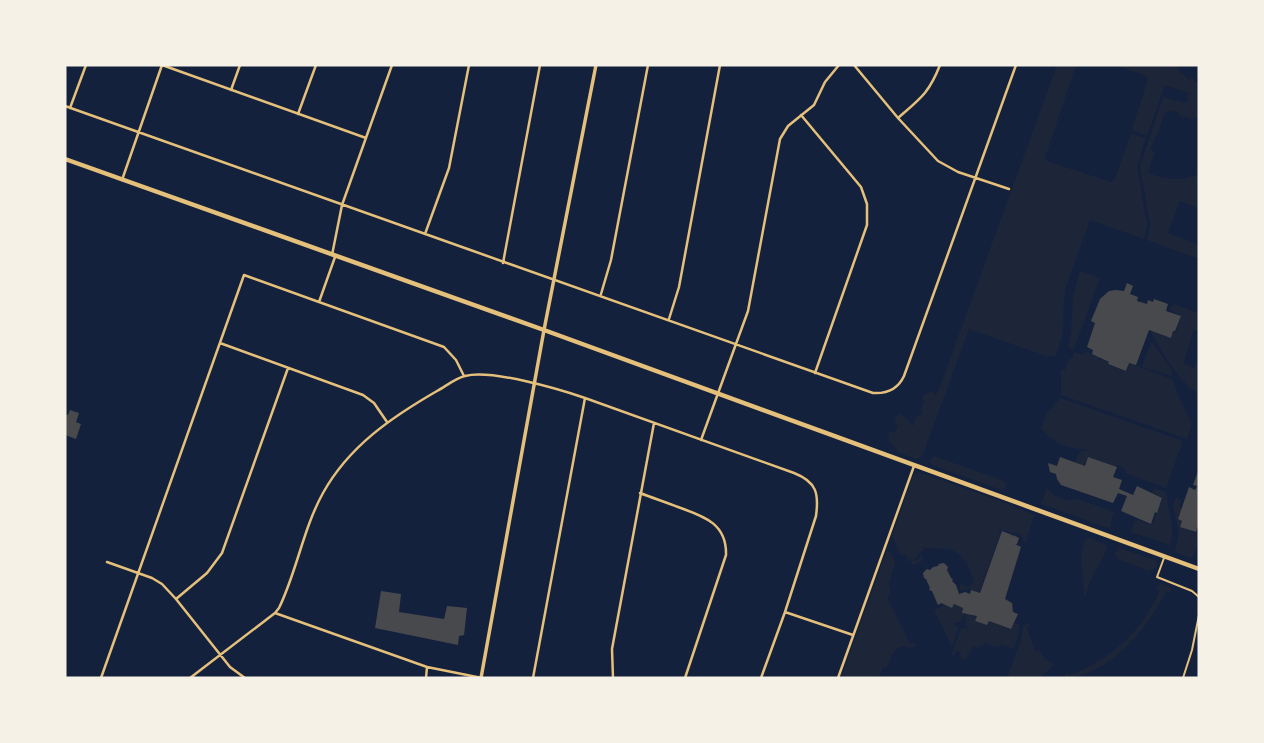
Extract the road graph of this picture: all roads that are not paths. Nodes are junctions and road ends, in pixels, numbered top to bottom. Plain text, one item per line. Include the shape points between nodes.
1 (86, 65) edge
2 (162, 65) edge
3 (240, 65) edge
4 (316, 65) edge
5 (392, 65) edge
6 (469, 65) edge
7 (540, 65) edge
8 (596, 65) edge
9 (648, 65) edge
10 (720, 65) edge
11 (839, 65) edge
12 (854, 65) edge
13 (940, 65) edge
14 (1016, 65) edge
15 (231, 90) junction
16 (65, 106) edge
17 (70, 108) junction
18 (298, 114) junction
19 (801, 115) junction
20 (898, 118) junction
21 (138, 133) junction
22 (366, 138) junction
23 (65, 159) edge
24 (975, 178) junction
25 (122, 180) junction
26 (1009, 189) dead end
27 (342, 205) junction
28 (425, 234) junction
29 (333, 256) junction
30 (503, 263) junction
31 (555, 279) junction
32 (601, 295) junction
33 (319, 302) junction
34 (668, 320) junction
35 (544, 330) junction
36 (220, 343) junction
37 (735, 344) junction
38 (288, 368) junction
39 (815, 373) junction
40 (464, 376) junction
41 (534, 384) junction
42 (717, 395) junction
43 (585, 398) junction
44 (387, 422) junction
45 (654, 423) junction
46 (701, 440) junction
47 (914, 466) junction
48 (640, 493) junction
49 (1164, 556) junction
50 (107, 562) dead end
51 (1199, 569) edge
52 (138, 573) junction
53 (1199, 597) edge
54 (176, 599) junction
55 (785, 612) junction
56 (275, 613) junction
57 (1199, 615) edge
58 (853, 635) junction
59 (220, 654) junction
60 (427, 667) junction
61 (101, 678) edge
62 (190, 678) edge
63 (245, 678) edge
64 (426, 678) edge
65 (481, 678) edge
66 (533, 678) edge
67 (613, 678) edge
68 (685, 678) edge
69 (761, 678) edge
70 (838, 678) edge
71 (1183, 678) edge

1 - 17 street
2 - 15 street
2 - 21 street
3 - 15 street
4 - 18 street
5 - 22 street
6 - 28 street via 449,168
7 - 30 street
8 - 31 street
9 - 32 street
10 - 34 street via 679,287
11 - 19 street via 824,82 814,105
12 - 20 street
13 - 20 street via 927,92
14 - 24 street
15 - 18 street
16 - 17 street
17 - 21 street
18 - 22 street
19 - 37 street via 778,144 748,311
19 - 39 street via 856,179 867,204 867,225
20 - 24 street via 938,161
21 - 25 street
21 - 27 street
22 - 27 street
23 - 25 main road
24 - 26 street
24 - 39 street via 900,383 888,392 873,393
25 - 29 main road
27 - 28 street
27 - 29 street
28 - 30 street
29 - 33 street
29 - 35 main road
30 - 31 street
31 - 32 street
31 - 35 street
32 - 34 street
33 - 36 street via 244,275
33 - 40 street via 444,347
34 - 37 street
35 - 41 street
35 - 42 main road
36 - 38 street
36 - 52 street
37 - 39 street
37 - 42 street
38 - 44 street via 368,398
38 - 54 street via 222,553 207,573
40 - 41 street
40 - 44 street
41 - 43 street
41 - 65 street
42 - 46 street
42 - 47 main road
43 - 45 street
43 - 66 street
44 - 56 street via 342,464 323,493
45 - 46 street
45 - 48 street
46 - 55 street via 800,475 816,490 816,516
47 - 49 main road
47 - 58 street
48 - 67 street via 612,649
48 - 68 street via 702,515 716,525 726,544
49 - 51 main road
49 - 53 lane via 1157,577
50 - 52 street
52 - 54 street via 162,584
52 - 61 street
54 - 59 street
55 - 58 street
55 - 69 street
56 - 59 street
56 - 60 street
57 - 71 lane
58 - 70 street
59 - 62 street
59 - 63 street
60 - 64 street
60 - 65 street

